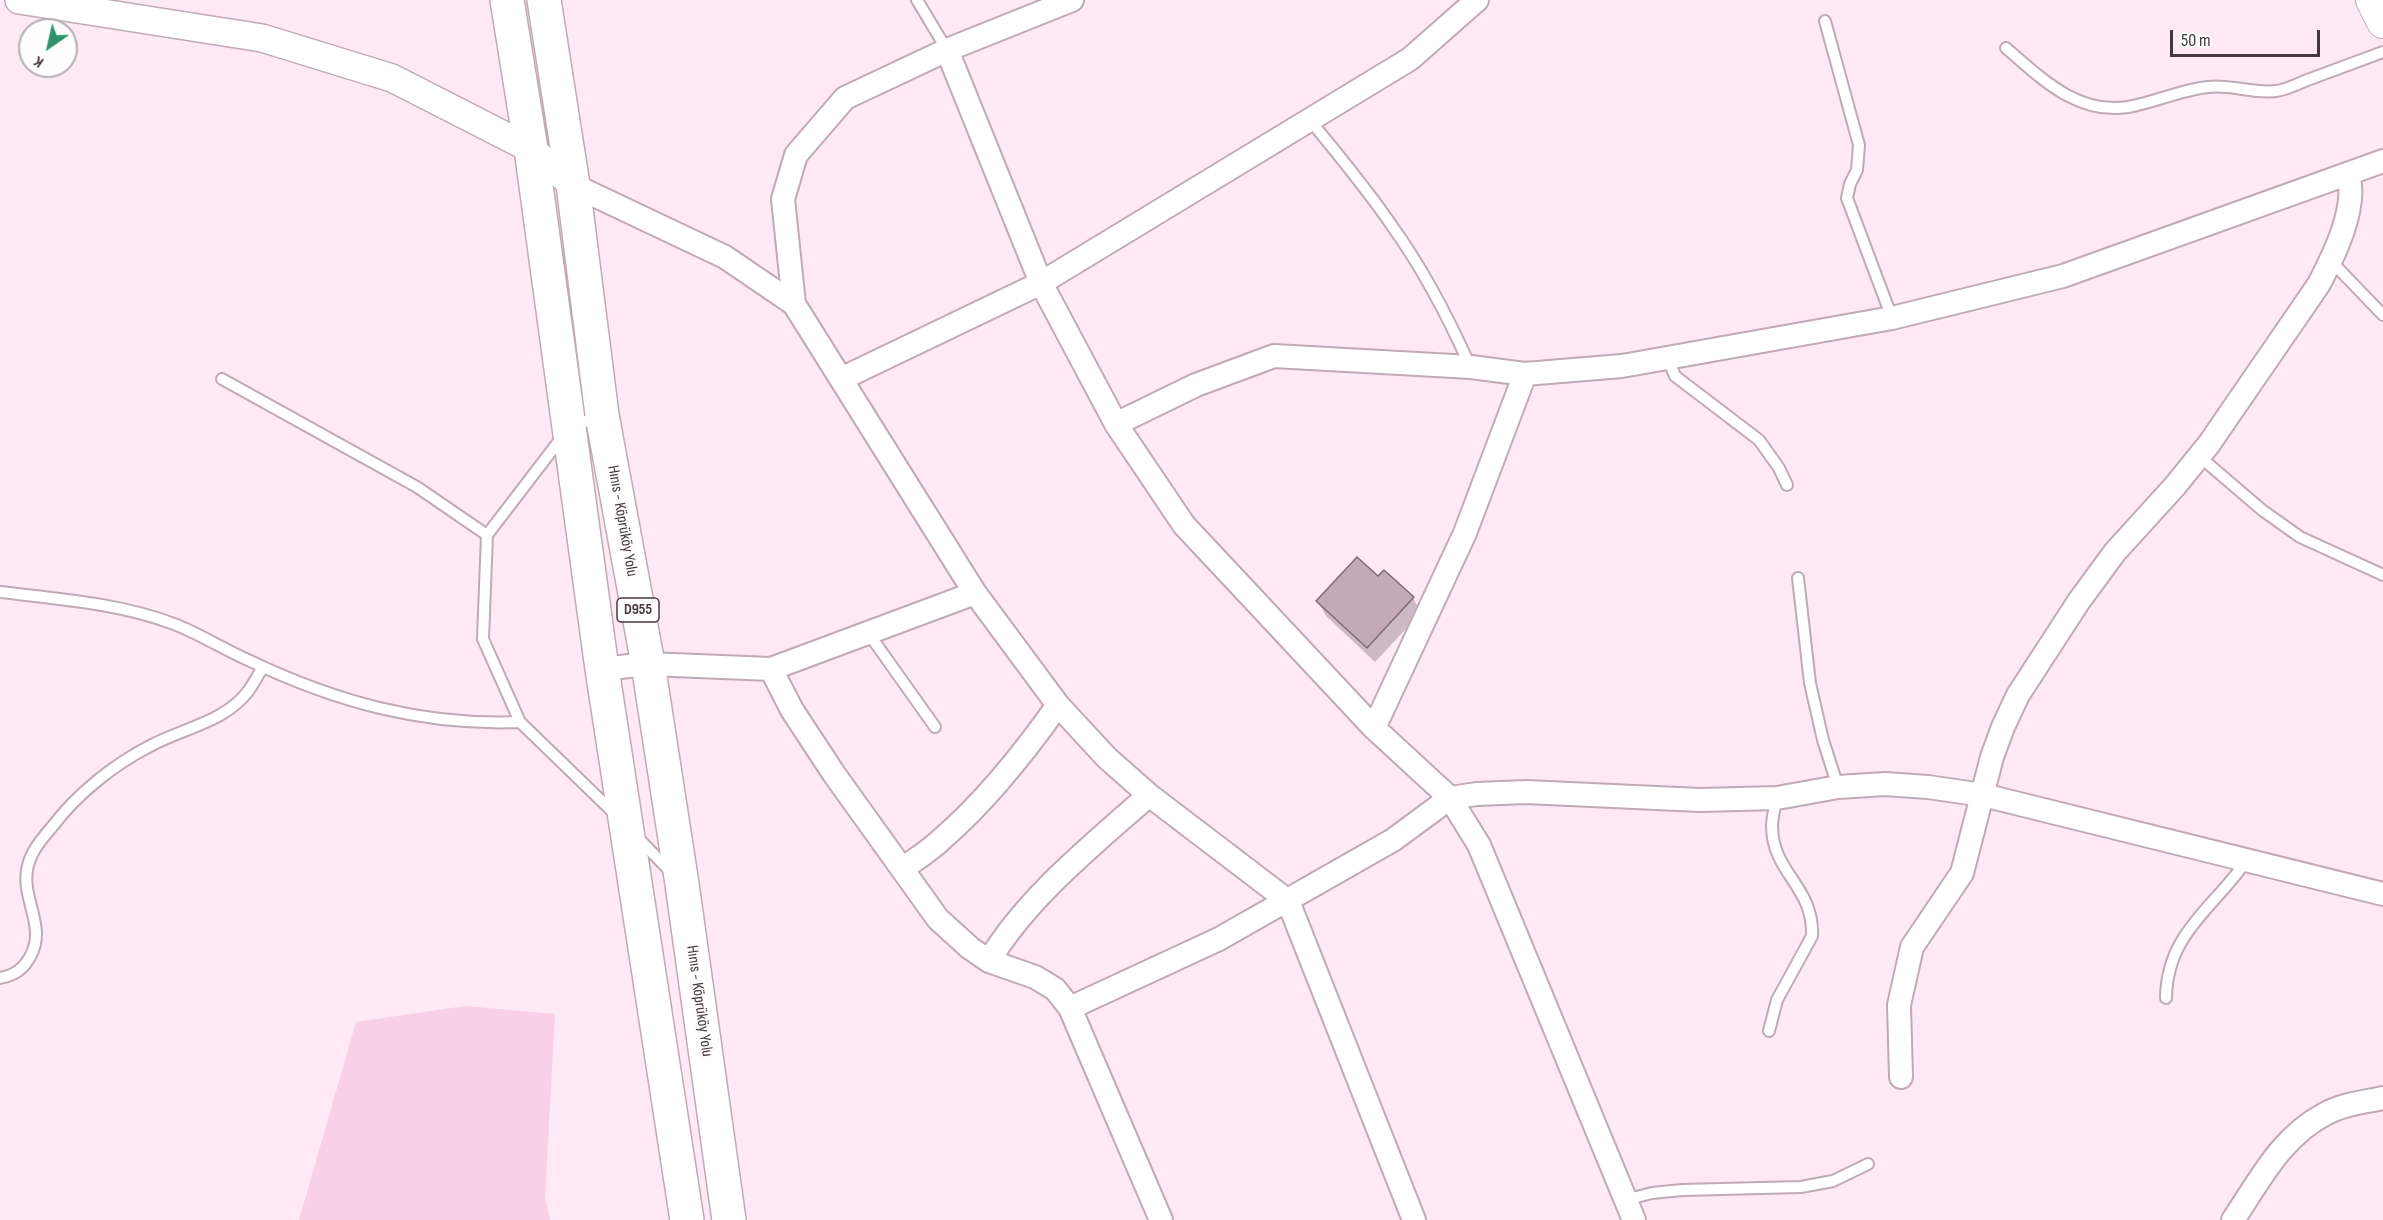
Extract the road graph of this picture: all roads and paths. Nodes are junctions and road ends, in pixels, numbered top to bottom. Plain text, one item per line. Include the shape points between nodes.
1 (19, 0) edge
2 (507, 0) edge
3 (544, 0) edge
4 (917, 0) edge
5 (1071, 0) edge
6 (1477, 0) edge
7 (2372, 0) edge
8 (1826, 21) dead end
9 (2383, 22) edge
10 (2006, 48) dead end
11 (947, 50) junction
12 (2383, 52) edge
13 (1310, 120) junction
14 (531, 149) junction
15 (2383, 161) edge
16 (2348, 175) junction
17 (573, 185) junction
18 (2331, 261) junction
19 (1041, 283) junction
20 (794, 304) junction
21 (2383, 315) edge
22 (1892, 318) junction
23 (1667, 357) junction
24 (1470, 367) junction
25 (1525, 374) junction
26 (222, 379) dead end
27 (841, 379) junction
28 (602, 415) junction
29 (1116, 424) junction
30 (569, 428) junction
31 (2199, 456) junction
32 (1787, 485) dead end
33 (487, 535) junction
34 (2383, 575) edge
35 (1798, 578) dead end
36 (0, 592) edge
37 (975, 593) junction
38 (869, 634) junction
39 (648, 664) junction
40 (263, 667) junction
41 (602, 669) junction
42 (771, 669) junction
43 (1058, 705) junction
44 (520, 722) junction
45 (935, 727) dead end
46 (1374, 728) junction
47 (1838, 787) junction
48 (1149, 795) junction
49 (1983, 795) junction
50 (1450, 798) junction
51 (1777, 798) junction
52 (627, 826) junction
53 (2247, 860) junction
54 (902, 869) junction
55 (682, 884) junction
56 (2383, 894) edge
57 (1288, 901) junction
58 (989, 962) junction
59 (0, 978) edge
60 (2166, 998) dead end
61 (1070, 1008) junction
62 (1769, 1031) dead end
63 (1901, 1077) dead end
64 (2383, 1098) edge
65 (1868, 1164) dead end
66 (1629, 1210) edge
67 (687, 1220) edge
68 (729, 1220) edge
69 (1161, 1220) edge
70 (1414, 1220) edge
71 (2233, 1220) edge

1 - 14 street via 262,39 392,78
2 - 14 main road, D955
3 - 17 main road, Hınıs - Köprüköy Yolu / D955
4 - 11 lane
5 - 11 street
6 - 13 street via 1410,59
7 - 9 main road
8 - 22 lane via 1859,145 1860,160 1847,198
10 - 12 lane via 2065,95 2094,106 2111,107 2128,107 2216,86 2277,91
11 - 19 street
11 - 20 street via 845,98 796,155 783,199
13 - 19 street
13 - 24 lane via 1392,225 1424,274
14 - 17 street
14 - 30 main road, D955
15 - 16 street
16 - 18 street via 2350,203
16 - 22 street via 2063,276
17 - 20 street via 725,257
17 - 28 main road, Hınıs - Köprüköy Yolu / D955
18 - 21 lane
18 - 31 street via 2313,293
19 - 27 street
19 - 29 street
20 - 27 street
22 - 23 street
23 - 25 street via 1622,366
23 - 32 lane via 1675,376 1759,440
24 - 25 street
24 - 29 street via 1274,356 1196,385
25 - 46 street via 1465,533
26 - 33 lane via 417,487
27 - 37 street
28 - 30 lane
28 - 39 main road, Hınıs - Köprüköy Yolu / D955
29 - 46 street via 1184,525
30 - 33 lane
30 - 41 main road, D955
31 - 34 lane via 2300,537
31 - 49 street via 2115,552 2041,658 2003,727
33 - 44 lane via 483,639
35 - 47 lane via 1810,683
36 - 40 lane via 148,615 198,634
37 - 38 street
37 - 43 street
38 - 42 street
38 - 45 lane
39 - 41 street
39 - 42 street
39 - 55 main road, Hınıs - Köprüköy Yolu / D955
40 - 44 lane via 325,692 397,713 463,722
40 - 59 lane via 248,691 230,708 141,751 67,807 36,847 27,870 27,890 37,929 33,951 22,969
41 - 52 main road, D955
42 - 54 street via 792,710
43 - 48 street via 1107,758
43 - 54 street via 982,800 942,840
44 - 52 lane
46 - 50 street
47 - 49 street via 1886,784
47 - 51 street
48 - 57 street
48 - 58 street via 1025,912
49 - 53 street
49 - 63 street via 1962,873 1912,947 1899,1005
50 - 51 street via 1526,792 1700,800
50 - 57 street via 1392,840
50 - 66 street via 1479,845
51 - 62 lane via 1772,824 1776,851 1807,903 1812,936 1777,1000
52 - 55 lane
52 - 67 main road, D955
53 - 56 street
53 - 60 lane via 2180,941 2166,977
54 - 58 street via 938,918
55 - 68 main road, Hınıs - Köprüköy Yolu / D955
57 - 61 street via 1219,939
57 - 70 street
58 - 61 street via 1035,977 1055,989
61 - 69 street
64 - 71 street via 2327,1113 2298,1131 2283,1145
65 - 66 lane via 1833,1181 1801,1187 1652,1193

